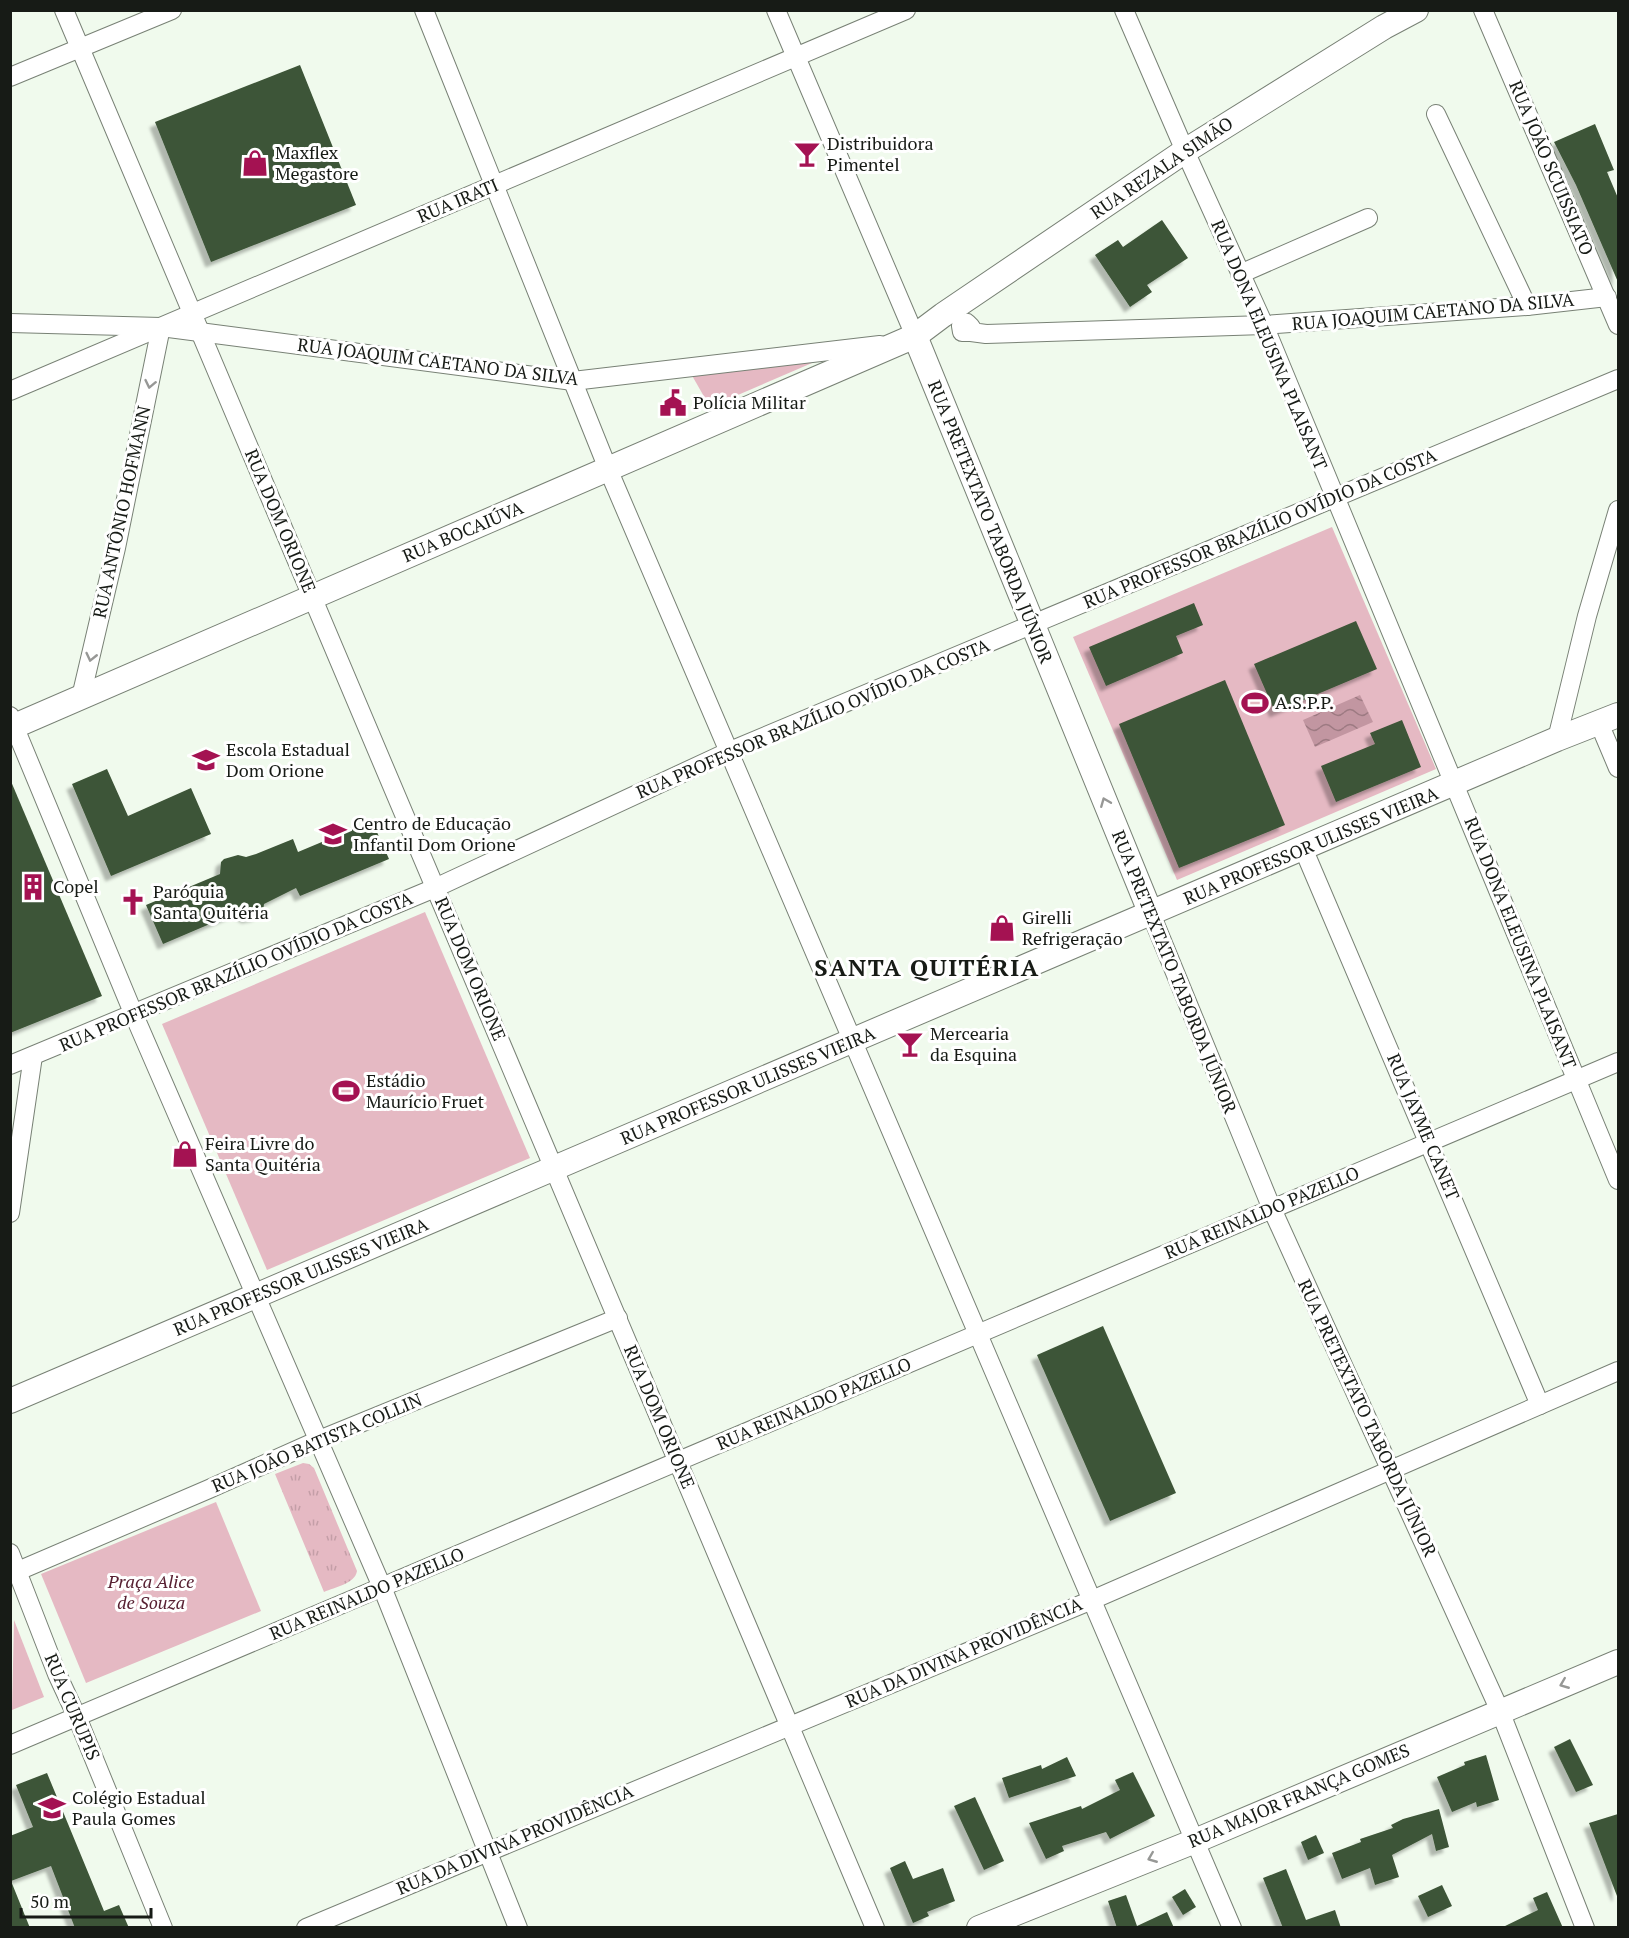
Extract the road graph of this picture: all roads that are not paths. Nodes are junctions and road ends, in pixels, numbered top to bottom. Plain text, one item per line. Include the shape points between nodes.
1 (64, 10) edge
2 (172, 10) edge
3 (424, 10) edge
4 (776, 10) edge
5 (906, 10) edge
6 (1124, 10) edge
7 (1416, 10) edge
8 (1484, 10) edge
9 (80, 48) junction
10 (795, 57) junction
11 (10, 77) edge
12 (1436, 114) dead end
13 (1185, 151) junction
14 (493, 186) junction
15 (1368, 218) dead end
16 (1240, 274) junction
17 (1607, 297) junction
18 (1527, 306) junction
19 (193, 314) junction
20 (10, 323) edge
21 (1618, 325) edge
22 (1264, 326) junction
23 (161, 327) junction
24 (971, 332) dead end
25 (201, 333) junction
26 (908, 339) junction
27 (1618, 379) edge
28 (573, 381) junction
29 (10, 391) edge
30 (608, 469) junction
31 (1334, 498) junction
32 (1618, 510) edge
33 (312, 597) junction
34 (1032, 625) junction
35 (81, 698) junction
36 (1609, 719) edge
37 (12, 723) edge
38 (1557, 740) junction
39 (730, 751) junction
40 (1618, 768) edge
41 (1456, 784) junction
42 (1303, 848) junction
43 (435, 888) junction
44 (1151, 914) junction
45 (134, 1015) junction
46 (854, 1041) junction
47 (33, 1056) junction
48 (1618, 1062) edge
49 (10, 1065) edge
50 (1576, 1080) junction
51 (1430, 1142) junction
52 (554, 1169) junction
53 (1618, 1180) edge
54 (1272, 1209) junction
55 (10, 1213) edge
56 (255, 1296) junction
57 (618, 1318) junction
58 (979, 1334) junction
59 (1618, 1371) edge
60 (10, 1401) edge
61 (1540, 1405) junction
62 (320, 1440) junction
63 (678, 1461) junction
64 (1391, 1468) junction
65 (10, 1553) edge
66 (18, 1571) junction
67 (382, 1587) junction
68 (1092, 1600) junction
69 (1618, 1662) edge
70 (1500, 1711) junction
71 (77, 1717) junction
72 (790, 1726) junction
73 (10, 1745) edge
74 (1195, 1840) junction
75 (488, 1851) junction
76 (163, 1928) edge
77 (306, 1928) edge
78 (518, 1928) edge
79 (875, 1928) edge
80 (979, 1928) edge
81 (1232, 1928) edge
82 (1585, 1928) edge

1 - 9 street, RUA DOM ORIONE
2 - 9 street
3 - 14 street
4 - 10 street, RUA PRETEXTATO TABORDA JÚNIOR
5 - 10 street, RUA IRATI
6 - 13 street, RUA DONA ELEUSINA PLAISANT
7 - 13 street, RUA REZALA SIMÃO
8 - 17 street, RUA JOÃO SCUISSIATO
9 - 11 street
9 - 19 street, RUA DOM ORIONE
10 - 14 street, RUA IRATI
10 - 26 street, RUA PRETEXTATO TABORDA JÚNIOR
12 - 18 street
13 - 16 street, RUA DONA ELEUSINA PLAISANT
13 - 26 street, RUA REZALA SIMÃO
14 - 19 street, RUA IRATI
14 - 28 street
15 - 16 street
16 - 22 street, RUA DONA ELEUSINA PLAISANT
17 - 18 street, RUA JOAQUIM CAETANO DA SILVA
17 - 21 street, RUA JOÃO SCUISSIATO
18 - 22 street, RUA JOAQUIM CAETANO DA SILVA
19 - 23 street, RUA IRATI
19 - 25 street, RUA DOM ORIONE
20 - 23 street, RUA JOAQUIM CAETANO DA SILVA
22 - 24 street, RUA JOAQUIM CAETANO DA SILVA
22 - 31 street, RUA DONA ELEUSINA PLAISANT
23 - 25 street, RUA JOAQUIM CAETANO DA SILVA
23 - 29 street, RUA IRATI
23 -> 35 street, RUA ANTÔNIO HOFMANN
25 - 28 street, RUA JOAQUIM CAETANO DA SILVA
25 - 33 street, RUA DOM ORIONE
26 - 28 street, RUA JOAQUIM CAETANO DA SILVA
26 - 30 street, RUA BOCAIÚVA
26 - 34 street, RUA PRETEXTATO TABORDA JÚNIOR
27 - 31 street, RUA PROFESSOR BRAZÍLIO OVÍDIO DA COSTA
28 - 30 street
30 - 33 street, RUA BOCAIÚVA
30 - 39 street
31 - 34 street, RUA PROFESSOR BRAZÍLIO OVÍDIO DA COSTA
31 - 41 street, RUA DONA ELEUSINA PLAISANT
32 - 38 street
33 - 35 street, RUA BOCAIÚVA
33 - 43 street, RUA DOM ORIONE
34 - 39 street, RUA PROFESSOR BRAZÍLIO OVÍDIO DA COSTA
44 -> 34 street, RUA PRETEXTATO TABORDA JÚNIOR
35 - 37 street, RUA BOCAIÚVA
36 - 38 street, RUA PROFESSOR ULISSES VIEIRA
36 - 40 street
37 - 45 street
38 - 41 street, RUA PROFESSOR ULISSES VIEIRA
39 - 43 street, RUA PROFESSOR BRAZÍLIO OVÍDIO DA COSTA
39 - 46 street
41 - 42 street, RUA PROFESSOR ULISSES VIEIRA
41 - 50 street, RUA DONA ELEUSINA PLAISANT
42 - 44 street, RUA PROFESSOR ULISSES VIEIRA
42 - 51 street, RUA JAYME CANET
43 - 45 street, RUA PROFESSOR BRAZÍLIO OVÍDIO DA COSTA
43 - 52 street, RUA DOM ORIONE
44 - 46 street, RUA PROFESSOR ULISSES VIEIRA
44 - 54 street, RUA PRETEXTATO TABORDA JÚNIOR
45 - 47 street, RUA PROFESSOR BRAZÍLIO OVÍDIO DA COSTA
45 - 56 street
46 - 52 street, RUA PROFESSOR ULISSES VIEIRA
46 - 58 street
47 - 49 street, RUA PROFESSOR BRAZÍLIO OVÍDIO DA COSTA
47 - 55 street
48 - 50 street, RUA REINALDO PAZELLO
50 - 51 street, RUA REINALDO PAZELLO
50 - 53 street, RUA DONA ELEUSINA PLAISANT
51 - 54 street, RUA REINALDO PAZELLO
51 - 61 street, RUA JAYME CANET
52 - 56 street, RUA PROFESSOR ULISSES VIEIRA
52 - 57 street, RUA DOM ORIONE
54 - 58 street, RUA REINALDO PAZELLO
54 - 64 street, RUA PRETEXTATO TABORDA JÚNIOR
56 - 60 street, RUA PROFESSOR ULISSES VIEIRA
56 - 62 street
57 - 62 street, RUA JOÃO BATISTA COLLIN
57 - 63 street, RUA DOM ORIONE
58 - 63 street, RUA REINALDO PAZELLO
58 - 68 street
59 - 61 street, RUA DA DIVINA PROVIDÊNCIA
61 - 64 street, RUA DA DIVINA PROVIDÊNCIA
62 - 66 street, RUA JOÃO BATISTA COLLIN
62 - 67 street
63 - 67 street, RUA REINALDO PAZELLO
63 - 72 street, RUA DOM ORIONE
64 - 68 street, RUA DA DIVINA PROVIDÊNCIA
64 - 70 street, RUA PRETEXTATO TABORDA JÚNIOR
65 - 66 street, RUA CURUPIS
66 - 71 street, RUA CURUPIS
67 - 71 street, RUA REINALDO PAZELLO
67 - 75 street
68 - 72 street, RUA DA DIVINA PROVIDÊNCIA
68 - 74 street
69 -> 70 street, RUA MAJOR FRANÇA GOMES
70 - 74 street, RUA MAJOR FRANÇA GOMES
70 - 82 street, RUA PRETEXTATO TABORDA JÚNIOR
71 - 73 street, RUA REINALDO PAZELLO
71 - 76 street, RUA CURUPIS
72 - 75 street, RUA DA DIVINA PROVIDÊNCIA
72 - 79 street, RUA DOM ORIONE
74 -> 80 street, RUA MAJOR FRANÇA GOMES
74 - 81 street
75 - 77 street, RUA DA DIVINA PROVIDÊNCIA
75 - 78 street

